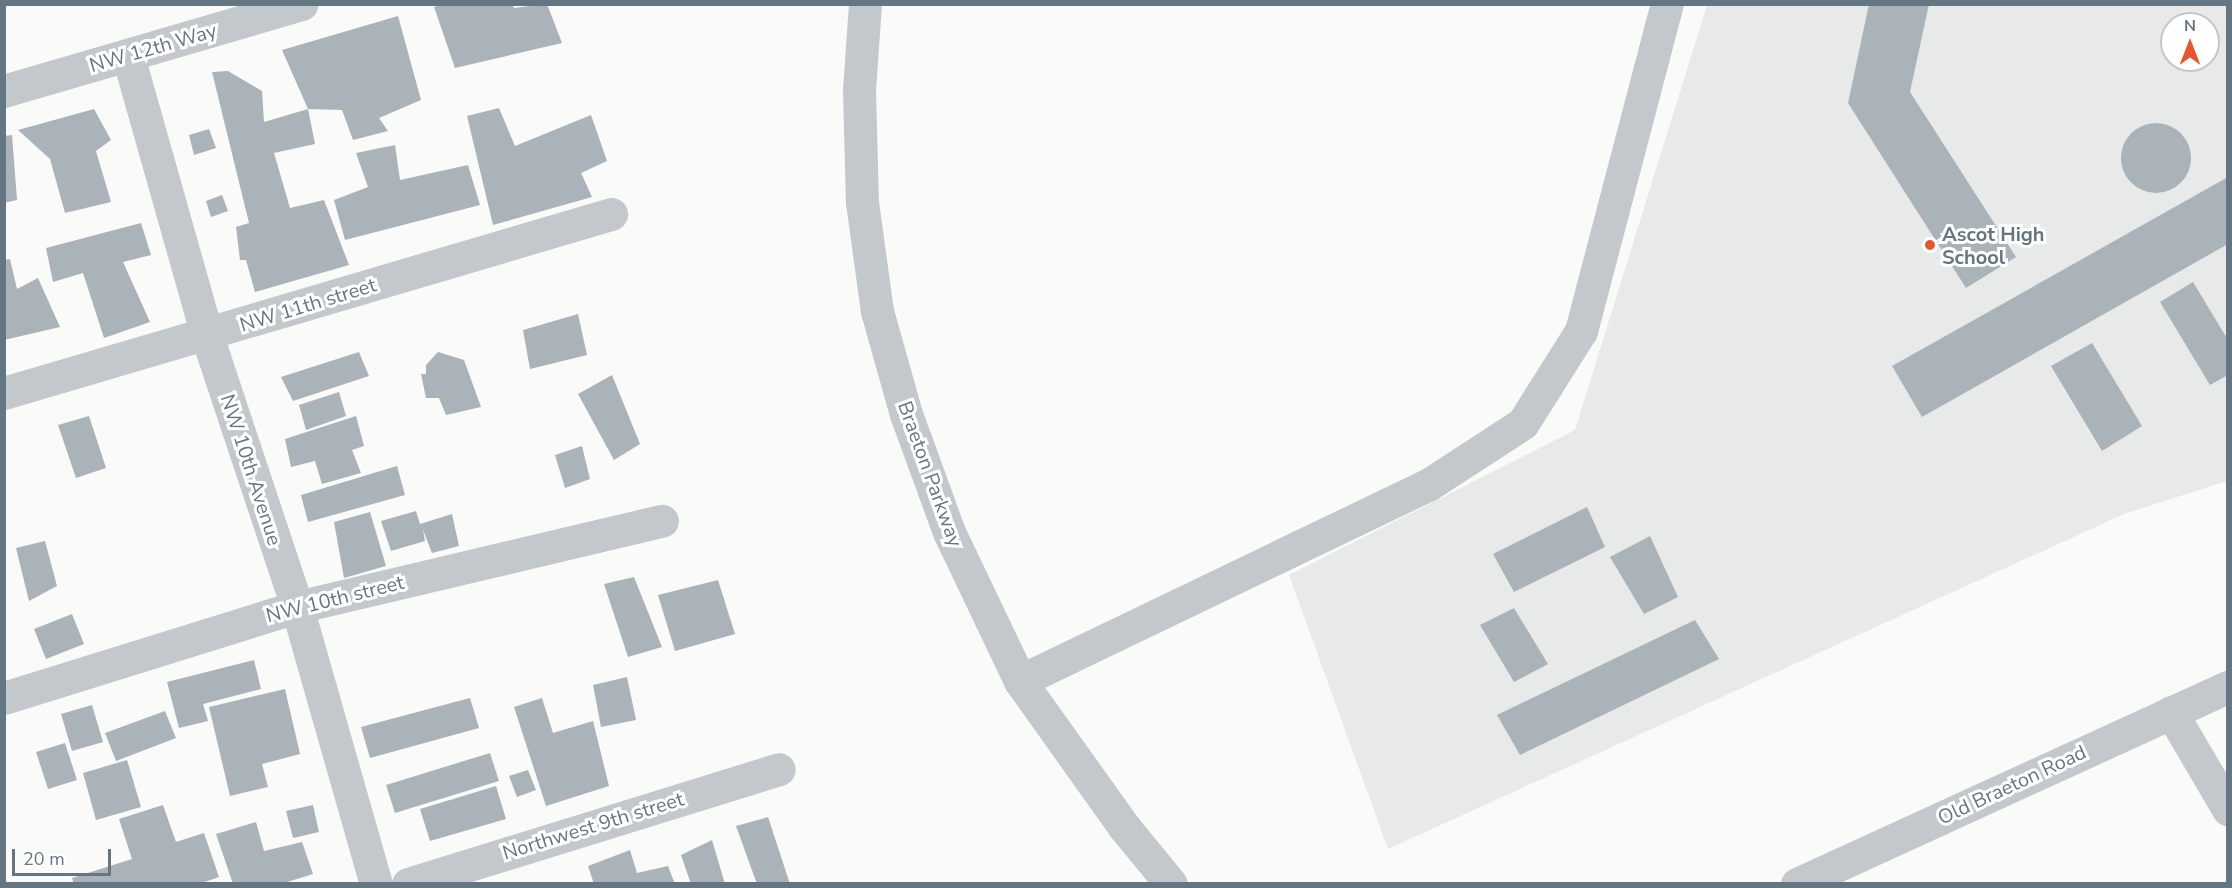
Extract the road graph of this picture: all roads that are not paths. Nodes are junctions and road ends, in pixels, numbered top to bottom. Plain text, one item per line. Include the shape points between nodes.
1 (302, 4) edge
2 (865, 4) edge
3 (1666, 4) edge
4 (128, 56) junction
5 (4, 91) edge
6 (611, 214) dead end
7 (207, 336) junction
8 (4, 393) edge
9 (662, 521) dead end
10 (297, 607) junction
11 (1020, 681) junction
12 (2228, 687) edge
13 (9, 697) edge
14 (2171, 712) junction
15 (779, 769) dead end
16 (2228, 810) edge
17 (376, 884) edge
18 (408, 884) edge
19 (1171, 884) edge
20 (1797, 884) edge

1 - 4 street, NW 12th Way
2 - 11 street, Braeton Parkway via 859,90 862,202 877,311 906,414 949,532
3 - 11 street via 1581,331 1523,423 1428,485
4 - 5 street, NW 12th Way
4 - 7 street, NW 10th Avenue
6 - 7 street, NW 11th street
7 - 8 street, NW 11th street
7 - 10 street, NW 10th Avenue
9 - 10 street, NW 10th street
10 - 13 street, NW 10th street
10 - 17 street, NW 10th Avenue
11 - 19 street, Braeton Parkway via 1125,828
12 - 14 street, Old Braeton Road
14 - 16 street
14 - 20 street, Old Braeton Road
15 - 18 street, Northwest 9th street

